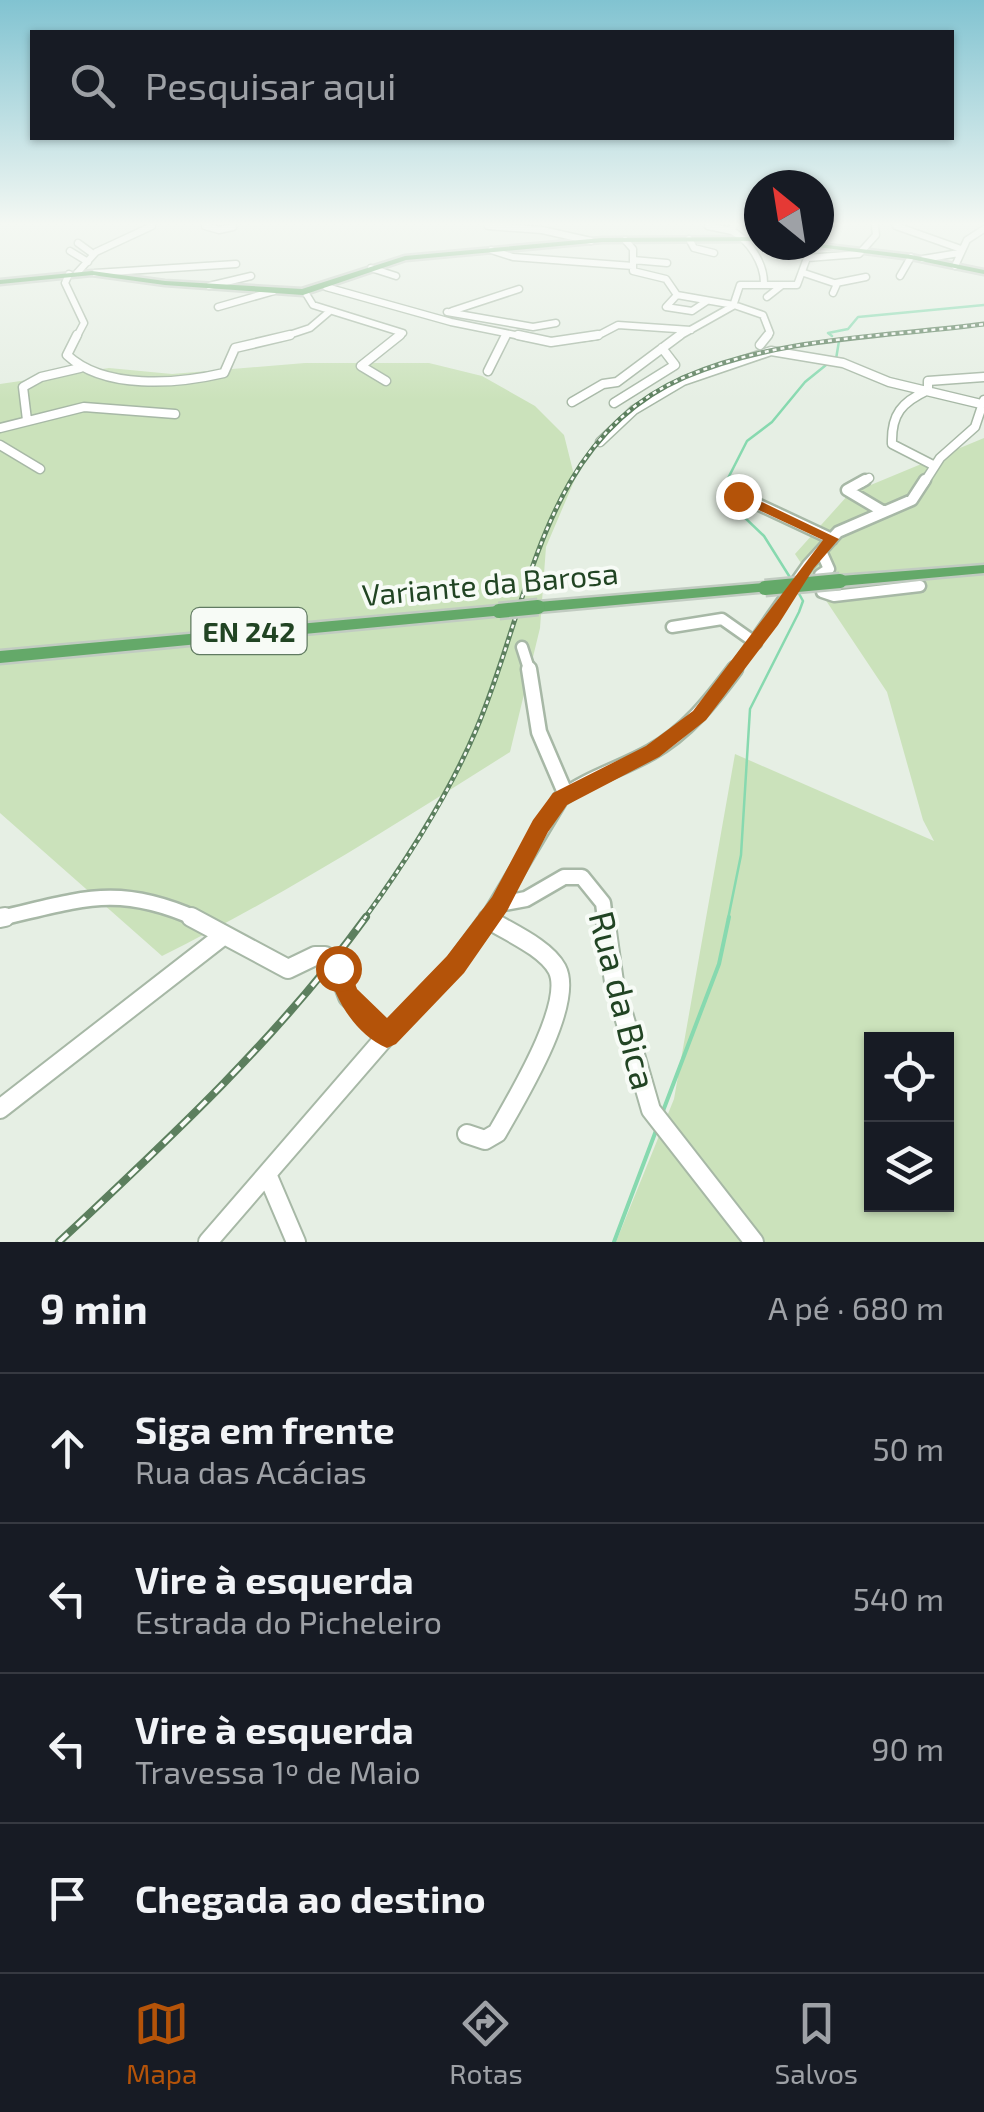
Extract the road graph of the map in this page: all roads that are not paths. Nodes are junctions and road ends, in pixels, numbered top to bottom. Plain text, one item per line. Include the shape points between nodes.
1 (65, 284) edge
2 (208, 284) edge
3 (220, 284) edge
4 (333, 284) edge
5 (669, 284) edge
6 (752, 284) edge
7 (769, 284) edge
8 (797, 284) edge
9 (836, 284) edge
10 (216, 285) junction
11 (781, 286) junction
12 (326, 287) junction
13 (519, 289) dead end
14 (274, 291) junction
15 (305, 292) junction
16 (833, 293) dead end
17 (677, 295) junction
18 (768, 296) dead end
19 (708, 301) junction
20 (734, 305) junction
21 (218, 307) dead end
22 (330, 311) junction
23 (447, 312) junction
24 (434, 317) junction
25 (556, 323) dead end
26 (691, 330) junction
27 (507, 334) junction
28 (760, 345) dead end
29 (662, 348) junction
30 (80, 368) junction
31 (488, 372) dead end
32 (984, 376) edge
33 (386, 381) dead end
34 (928, 390) junction
35 (572, 402) dead end
36 (983, 402) edge
37 (614, 403) dead end
38 (176, 414) dead end
39 (27, 420) junction
40 (0, 428) edge
41 (600, 442) dead end
42 (0, 445) edge
43 (935, 466) junction
44 (40, 469) dead end
45 (869, 478) dead end
46 (738, 496) dead end
47 (884, 512) junction
48 (826, 545) junction
49 (984, 569) edge
50 (920, 586) dead end
51 (672, 626) dead end
52 (756, 642) junction
53 (522, 647) dead end
54 (0, 657) edge
55 (566, 795) junction
56 (494, 912) junction
57 (0, 918) edge
58 (224, 936) junction
59 (387, 1036) junction
60 (0, 1109) edge
61 (467, 1134) dead end
62 (267, 1174) junction
63 (208, 1242) edge
64 (296, 1242) edge
65 (754, 1242) edge

1 - 30 street via 84,324 67,354
2 - 10 main road
3 - 10 street
4 - 12 main road
5 - 17 street
6 - 20 street via 740,285
7 - 11 street
8 - 11 street
9 - 16 street
10 - 14 main road
11 - 18 street
12 - 15 main road
12 - 24 street
13 - 23 street
14 - 15 main road
14 - 21 street
15 - 22 street
17 - 19 street
17 - 19 street via 666,307 694,310
19 - 20 street
20 - 26 street
20 - 28 street via 766,321 770,336
22 - 30 street via 295,335 235,348 224,373 215,376 122,377
22 - 33 street via 403,333 361,366
23 - 24 street
23 - 25 street via 533,327
24 - 27 street
26 - 27 street via 618,325 563,342
26 - 29 street
27 - 31 street
29 - 35 street via 617,382
29 - 37 street via 675,365
30 - 39 street via 24,387
32 - 34 street via 928,381
34 - 36 street
34 - 41 street via 843,363 771,351 683,381 634,410
34 - 43 street via 903,400 890,440
36 - 43 street via 975,428
38 - 39 street via 84,407
39 - 40 street
42 - 44 street
43 - 47 street via 912,500
45 - 47 street via 847,490
46 - 48 street
47 - 48 street via 851,525
48 - 50 street via 829,569 820,575 822,592
48 - 52 street
49 - 54 main road, Variante da Barosa / EN 242, bridge
51 - 52 street via 722,619
52 - 55 street via 679,734
53 - 55 street via 539,732
55 - 56 street via 541,826
56 - 59 street
56 - 61 street via 555,966 562,982 550,1030 497,1133 485,1140
56 - 65 street, Rua da Bica via 564,877 592,886 603,903 614,982 651,1110
57 - 58 street via 130,896
58 - 59 street via 288,969 314,956 332,960 348,997
58 - 60 street
59 - 62 street
62 - 63 street
62 - 64 street

